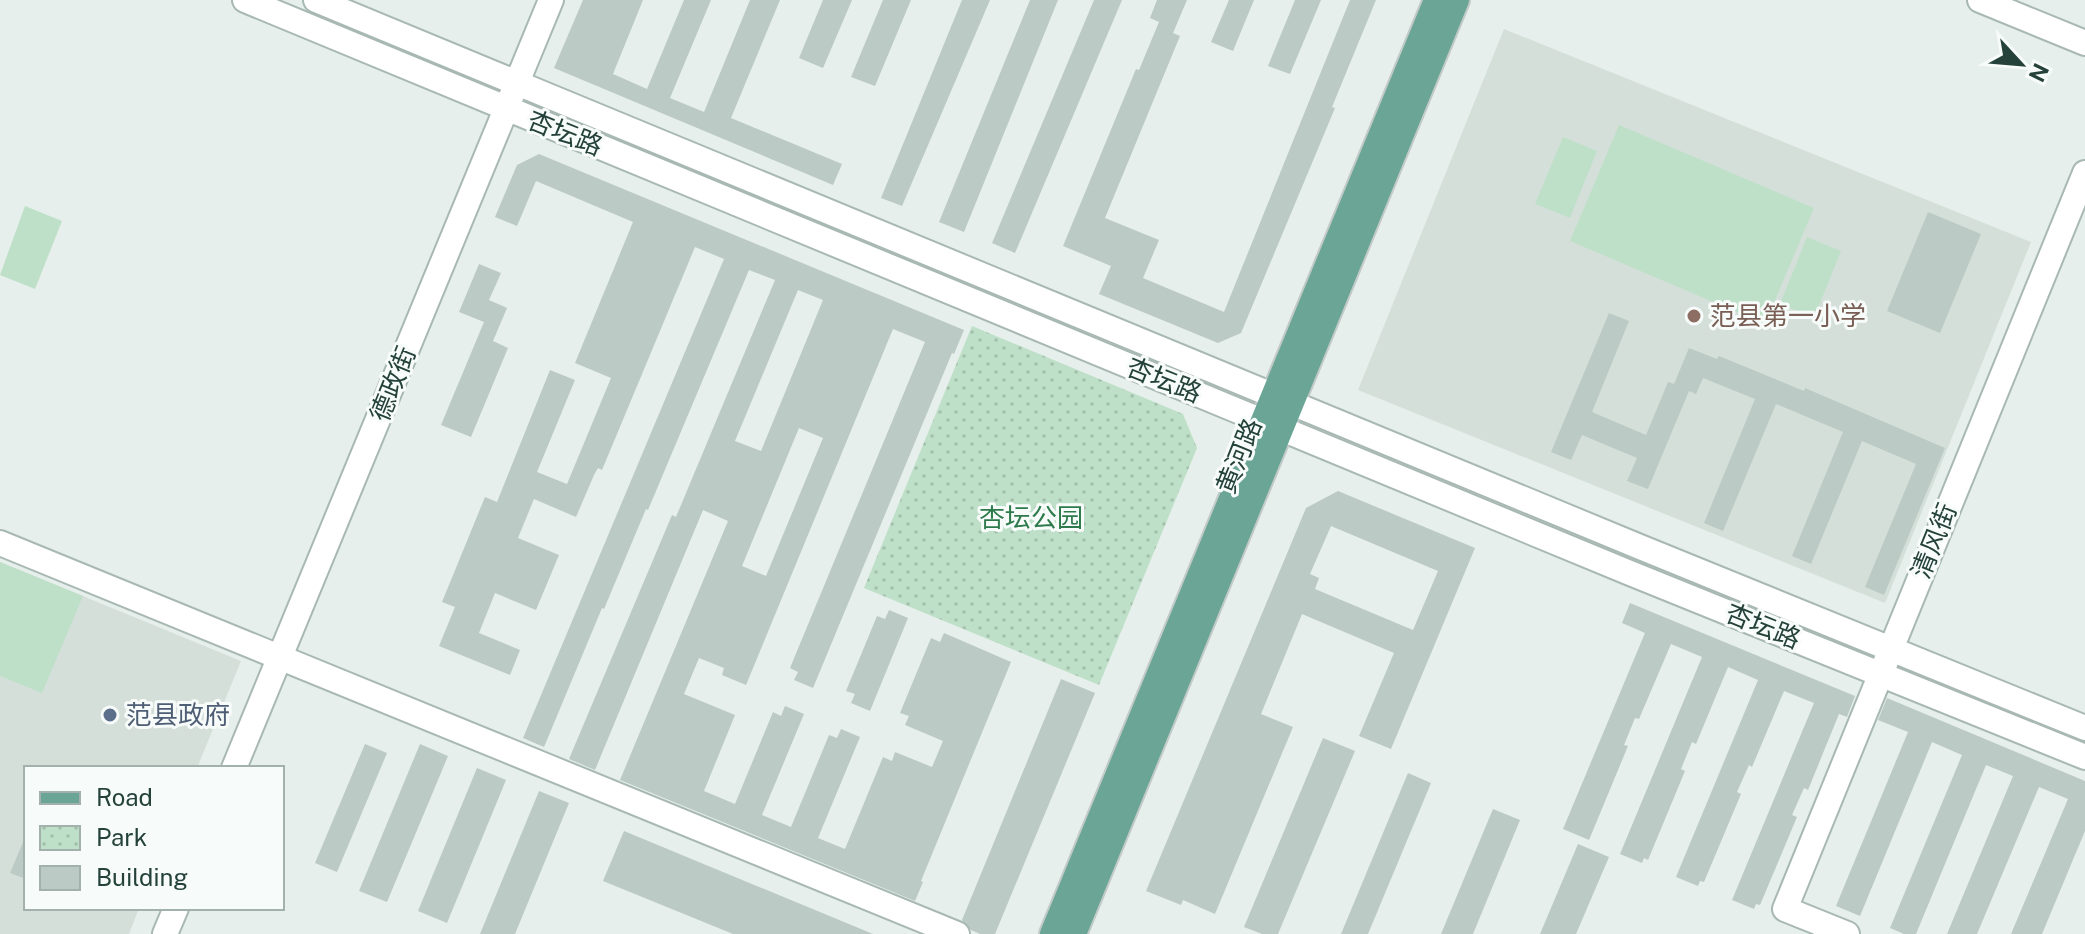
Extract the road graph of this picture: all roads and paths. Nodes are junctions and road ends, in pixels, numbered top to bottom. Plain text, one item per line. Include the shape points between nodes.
1 (245, 0) edge
2 (316, 0) edge
3 (551, 0) edge
4 (1436, 0) edge
5 (1457, 0) edge
6 (1980, 0) edge
7 (2085, 43) edge
8 (516, 83) junction
9 (506, 108) junction
10 (2085, 173) edge
11 (1282, 399) junction
12 (1271, 424) junction
13 (0, 543) edge
14 (1890, 649) junction
15 (280, 657) junction
16 (1880, 674) junction
17 (2085, 728) edge
18 (2085, 757) edge
19 (235, 766) edge
20 (175, 910) edge
21 (165, 934) edge
22 (957, 934) edge
23 (1052, 934) edge
24 (1074, 934) edge
25 (1847, 934) edge

1 - 9 street, 杏坛路
2 - 8 street, 杏坛路
3 - 8 street, 德政街
4 - 11 main road, 黄河路
5 - 11 main road, 黄河路
6 - 7 street
8 - 9 street, 德政街
8 - 11 street, 杏坛路
9 - 12 street, 杏坛路
9 - 15 street, 德政街
10 - 14 street, 清风街
11 - 12 main road, 黄河路
11 - 14 street, 杏坛路
12 - 16 street, 杏坛路
12 - 23 main road, 黄河路
12 - 24 main road, 黄河路
13 - 15 street
14 - 16 street, 清风街
14 - 17 street, 杏坛路
15 - 19 street, 德政街
15 - 22 street
16 - 18 street, 杏坛路
16 - 25 street, 清风街 via 1785,909
20 - 21 street

